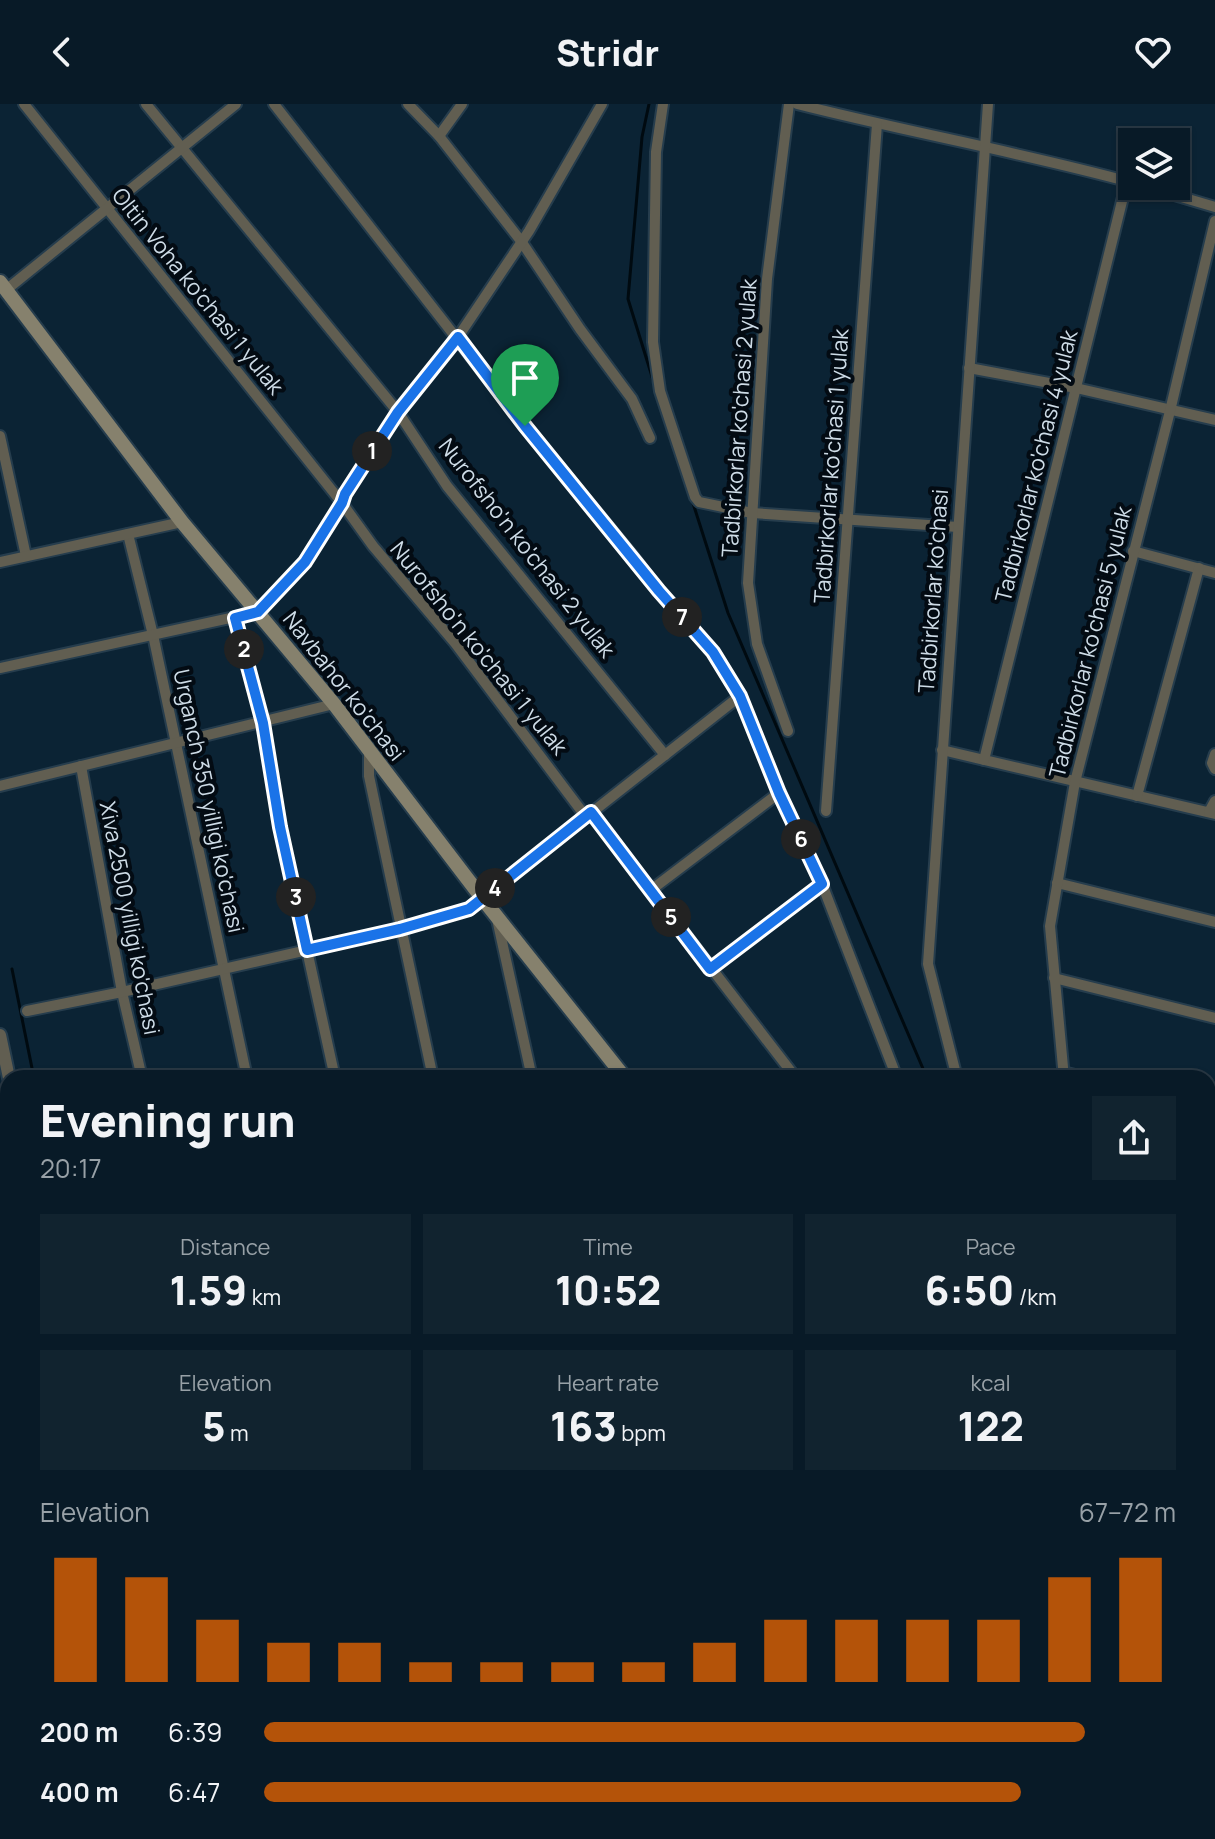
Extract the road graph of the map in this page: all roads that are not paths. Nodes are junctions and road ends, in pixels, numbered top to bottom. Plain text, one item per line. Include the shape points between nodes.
1 (24, 104) edge
2 (146, 104) edge
3 (236, 104) edge
4 (274, 104) edge
5 (408, 104) edge
6 (462, 104) edge
7 (602, 104) edge
8 (663, 104) edge
9 (789, 104) edge
10 (797, 104) edge
11 (988, 104) edge
12 (877, 124) junction
13 (439, 136) junction
14 (985, 146) junction
15 (181, 148) junction
16 (1118, 179) edge
17 (1125, 200) edge
18 (1190, 200) edge
19 (1215, 207) edge
20 (106, 210) junction
21 (1215, 221) edge
22 (521, 241) junction
23 (3, 286) edge
24 (458, 337) junction
25 (969, 368) junction
26 (1076, 388) junction
27 (1170, 411) junction
28 (398, 412) junction
29 (1215, 420) edge
30 (0, 436) edge
31 (650, 438) dead end
32 (342, 503) junction
33 (752, 513) junction
34 (847, 520) junction
35 (182, 522) junction
36 (958, 527) junction
37 (128, 534) junction
38 (1133, 551) junction
39 (26, 556) junction
40 (0, 562) edge
41 (1199, 568) junction
42 (1215, 573) edge
43 (258, 612) junction
44 (235, 618) junction
45 (153, 635) junction
46 (0, 668) edge
47 (740, 696) junction
48 (334, 704) junction
49 (263, 723) junction
50 (788, 731) dead end
51 (176, 744) junction
52 (369, 750) junction
53 (942, 750) junction
54 (1215, 754) edge
55 (665, 755) junction
56 (984, 760) junction
57 (81, 766) junction
58 (1215, 769) edge
59 (1075, 782) junction
60 (0, 786) edge
61 (779, 793) junction
62 (1137, 796) junction
63 (1215, 801) edge
64 (826, 811) dead end
65 (1212, 813) edge
66 (589, 814) junction
67 (1057, 883) junction
68 (822, 884) junction
69 (651, 890) junction
70 (482, 898) junction
71 (497, 917) junction
72 (1215, 922) edge
73 (400, 929) junction
74 (307, 950) junction
75 (224, 969) junction
76 (710, 969) junction
77 (1054, 978) junction
78 (122, 992) junction
79 (27, 1011) dead end
80 (1215, 1018) edge
81 (0, 1035) edge
82 (7, 1070) edge
83 (140, 1070) edge
84 (245, 1070) edge
85 (333, 1070) edge
86 (431, 1070) edge
87 (530, 1070) edge
88 (619, 1070) edge
89 (790, 1070) edge
90 (894, 1070) edge
91 (955, 1070) edge
92 (1063, 1070) edge

1 - 20 street, Oltin Voha ko'chasi 1 yulak
2 - 15 street, Nurofsho'n ko'chasi 2 yulak
3 - 15 street
4 - 24 street
5 - 13 street
6 - 13 street
7 - 22 street
8 - 33 street via 656,152 652,321 660,391 695,497
9 - 33 street, Tadbirkorlar ko'chasi 2 yulak via 767,279
10 - 12 street
11 - 14 street, Tadbirkorlar ko'chasi
12 - 14 street
12 - 34 street, Tadbirkorlar ko'chasi 1 yulak
13 - 22 street
14 - 16 street
14 - 25 street, Tadbirkorlar ko'chasi
15 - 20 street
15 - 28 street, Nurofsho'n ko'chasi 2 yulak
17 - 26 street, Tadbirkorlar ko'chasi 4 yulak
18 - 19 street
20 - 23 street
20 - 32 street, Oltin Voha ko'chasi 1 yulak
21 - 27 street, Tadbirkorlar ko'chasi 5 yulak
22 - 24 street
22 - 31 street via 632,399
23 - 35 main road, Navbahor ko'chasi
24 - 28 street
24 - 47 street via 713,652
25 - 26 street
25 - 36 street, Tadbirkorlar ko'chasi
26 - 27 street
26 - 56 street, Tadbirkorlar ko'chasi 4 yulak
27 - 29 street
27 - 38 street, Tadbirkorlar ko'chasi 5 yulak
28 - 32 street
28 - 55 street, Nurofsho'n ko'chasi 2 yulak via 447,486
30 - 39 street
32 - 43 street via 305,562
32 - 66 street, Nurofsho'n ko'chasi 1 yulak
33 - 34 street
33 - 50 street, Tadbirkorlar ko'chasi 2 yulak via 748,583 757,644
34 - 36 street
34 - 64 street, Tadbirkorlar ko'chasi 1 yulak
35 - 37 street
35 - 43 main road, Navbahor ko'chasi
36 - 53 street, Tadbirkorlar ko'chasi
37 - 39 street
37 - 45 street, Urganch 350 yilligi ko'chasi
38 - 41 street
38 - 59 street, Tadbirkorlar ko'chasi 5 yulak
39 - 40 street
41 - 42 street
41 - 62 street
43 - 44 street
43 - 48 main road, Navbahor ko'chasi
44 - 45 street
44 - 49 street
45 - 46 street
45 - 51 street, Urganch 350 yilligi ko'chasi
47 - 55 street
47 - 61 street
48 - 49 street
48 - 52 main road, Navbahor ko'chasi
49 - 51 street
49 - 74 street
51 - 57 street
51 - 75 street, Urganch 350 yilligi ko'chasi
52 - 70 main road, Navbahor ko'chasi
52 - 73 street via 369,776
53 - 56 street
53 - 91 street, Tadbirkorlar ko'chasi via 928,964
54 - 58 street
55 - 66 street
56 - 59 street
57 - 60 street
57 - 78 street, Xiva 2500 yilligi ko'chasi
59 - 62 street
59 - 67 street, Tadbirkorlar ko'chasi 5 yulak
61 - 68 street
61 - 69 street
62 - 65 street
63 - 65 street
66 - 69 street, Nurofsho'n ko'chasi 1 yulak
66 - 70 street
67 - 72 street
67 - 77 street, Tadbirkorlar ko'chasi 5 yulak via 1050,926
68 - 76 street
68 - 90 street
69 - 76 street, Nurofsho'n ko'chasi 1 yulak
70 - 71 main road, Navbahor ko'chasi
70 - 73 street via 469,909
71 - 87 street
71 - 88 main road, Navbahor ko'chasi
73 - 74 street
73 - 86 street
74 - 75 street
74 - 85 street
75 - 78 street
75 - 84 street, Urganch 350 yilligi ko'chasi
76 - 89 street, Nurofsho'n ko'chasi 1 yulak
77 - 80 street
77 - 92 street, Tadbirkorlar ko'chasi 5 yulak
78 - 79 street
78 - 83 street, Xiva 2500 yilligi ko'chasi
81 - 82 street

